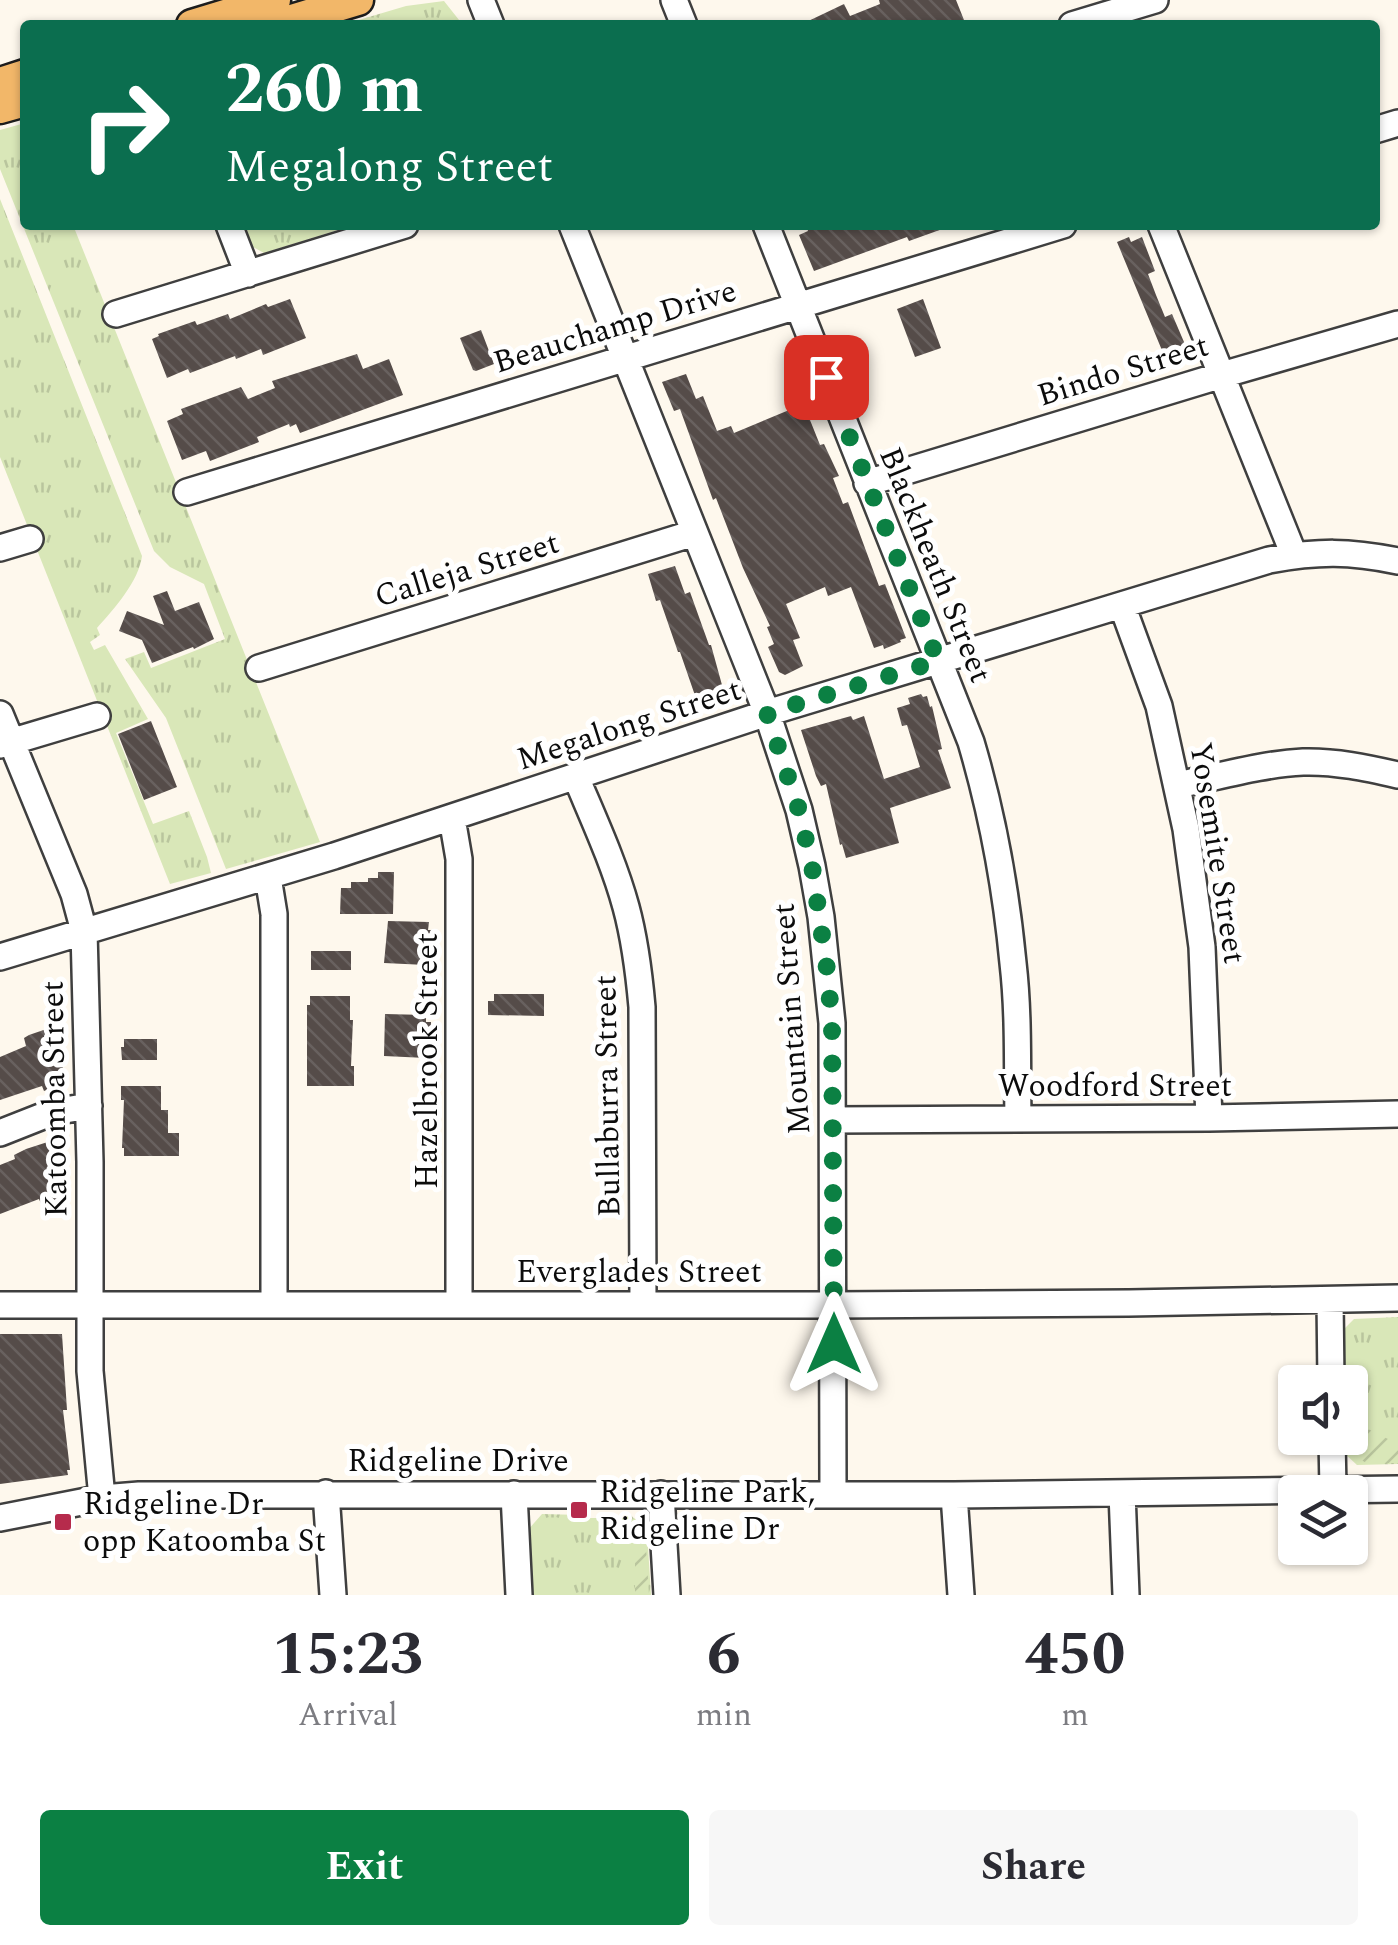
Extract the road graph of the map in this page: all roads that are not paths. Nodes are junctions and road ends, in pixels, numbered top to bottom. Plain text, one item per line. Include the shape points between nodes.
1 (275, 0) edge
2 (358, 0) edge
3 (1155, 0) edge
4 (209, 20) edge
5 (292, 20) edge
6 (1089, 20) edge
7 (230, 230) edge
8 (388, 230) edge
9 (574, 230) edge
10 (768, 230) edge
11 (1046, 230) edge
12 (1163, 230) edge
13 (248, 274) junction
14 (798, 306) junction
15 (116, 314) dead end
16 (1398, 324) edge
17 (624, 359) junction
18 (1222, 375) junction
19 (868, 483) junction
20 (188, 492) dead end
21 (694, 533) junction
22 (30, 539) dead end
23 (0, 548) edge
24 (1294, 555) junction
25 (1398, 562) edge
26 (1122, 604) junction
27 (938, 661) junction
28 (259, 668) dead end
29 (767, 713) junction
30 (0, 714) edge
31 (97, 716) dead end
32 (6, 743) edge
33 (1398, 775) edge
34 (576, 777) junction
35 (1177, 786) junction
36 (452, 818) junction
37 (268, 877) junction
38 (84, 931) junction
39 (0, 957) edge
40 (89, 1106) junction
41 (1398, 1114) edge
42 (1209, 1118) junction
43 (1018, 1119) junction
44 (833, 1120) junction
45 (0, 1133) edge
46 (1398, 1298) edge
47 (1330, 1300) junction
48 (0, 1304) edge
49 (89, 1304) junction
50 (274, 1304) junction
51 (459, 1305) junction
52 (644, 1305) junction
53 (834, 1305) junction
54 (1331, 1365) edge
55 (1368, 1489) edge
56 (1398, 1489) edge
57 (1278, 1491) edge
58 (833, 1493) junction
59 (326, 1494) junction
60 (514, 1494) junction
61 (661, 1494) junction
62 (954, 1494) junction
63 (1122, 1494) junction
64 (102, 1498) junction
65 (0, 1518) edge
66 (333, 1595) edge
67 (519, 1595) edge
68 (667, 1595) edge
69 (961, 1595) edge
70 (1126, 1595) edge

1 - 4 main road
2 - 5 main road
3 - 6 street
7 - 13 street
8 - 13 street
9 - 17 street, Mountain Street
10 - 14 street, Blackheath Street
11 - 14 street, Beauchamp Drive
12 - 18 street
13 - 15 street
14 - 17 street, Beauchamp Drive
14 - 19 street, Blackheath Street
16 - 18 street, Bindo Street
17 - 20 street, Beauchamp Drive
17 - 21 street, Mountain Street
18 - 19 street, Bindo Street
18 - 24 street
19 - 27 street, Blackheath Street
21 - 28 street, Calleja Street
21 - 29 street, Mountain Street
22 - 23 street
24 - 25 street, Megalong Street via 1356,553
24 - 26 street, Megalong Street
26 - 27 street, Megalong Street
26 - 35 street, Yosemite Street via 1159,706
27 - 29 street, Megalong Street
27 - 43 street, Blackheath Street via 978,767 1006,908
29 - 34 street, Megalong Street
29 - 44 street, Mountain Street via 799,810 821,917
30 - 32 street, Katoomba Street
31 - 32 street
32 - 38 street, Katoomba Street
33 - 35 street via 1300,762
34 - 36 street, Megalong Street
34 - 52 street, Bullaburra Street via 618,881 639,969
35 - 42 street, Yosemite Street via 1202,947
36 - 37 street, Megalong Street
36 - 51 street, Hazelbrook Street via 459,859
37 - 38 street, Megalong Street
37 - 50 street via 274,914
38 - 39 street, Megalong Street
38 - 40 street, Katoomba Street
40 - 45 street
40 - 49 street, Katoomba Street
41 - 42 street, Woodford Street
42 - 43 street, Woodford Street
43 - 44 street, Woodford Street
44 - 53 street, Mountain Street
46 - 47 street, Everglades Street
47 - 53 street, Everglades Street
47 - 54 street
48 - 49 street, Everglades Street
49 - 50 street, Everglades Street
49 - 64 street, Katoomba Street
50 - 51 street, Everglades Street
51 - 52 street, Everglades Street
52 - 53 street, Everglades Street
53 - 58 street, Mountain Street
55 - 56 street, Ridgeline Drive
57 - 63 street, Ridgeline Drive
58 - 61 street, Ridgeline Drive
58 - 62 street, Ridgeline Drive
59 - 60 street, Ridgeline Drive
59 - 64 street, Ridgeline Drive
59 - 66 street
60 - 61 street, Ridgeline Drive
60 - 67 street
61 - 68 street
62 - 63 street, Ridgeline Drive
62 - 69 street
63 - 70 street
64 - 65 street, Ridgeline Drive

